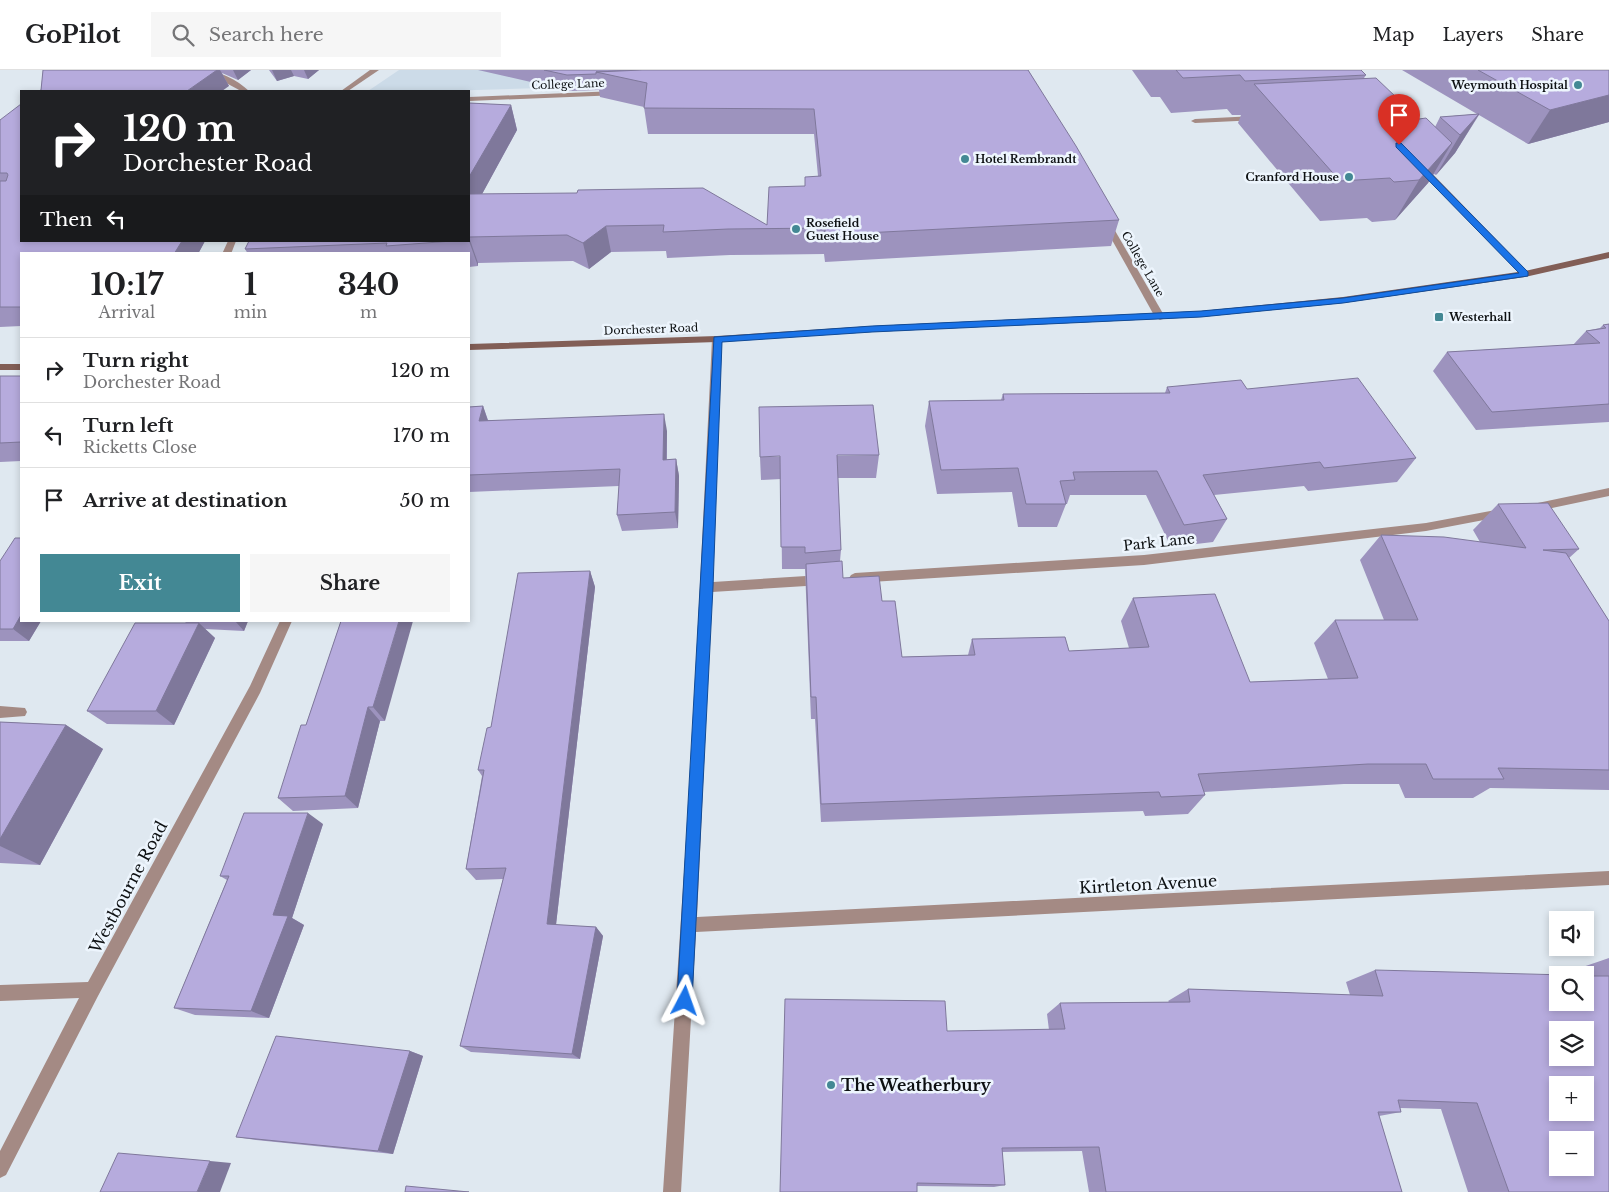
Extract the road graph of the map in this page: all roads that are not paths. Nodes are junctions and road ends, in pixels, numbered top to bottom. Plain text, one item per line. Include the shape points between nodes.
1 (206, 70) edge
2 (375, 70) edge
3 (243, 90) edge
4 (345, 90) edge
5 (626, 92) edge
6 (470, 99) edge
7 (1262, 118) edge
8 (1195, 122) dead end
9 (1412, 158) edge
10 (1102, 215) edge
11 (1609, 254) edge
12 (1525, 274) junction
13 (1160, 316) junction
14 (717, 339) junction
15 (470, 347) edge
16 (20, 366) edge
17 (0, 368) edge
18 (1609, 492) edge
19 (707, 587) junction
20 (286, 622) edge
21 (0, 712) edge
22 (20, 712) dead end
23 (1609, 878) edge
24 (690, 925) junction
25 (92, 990) junction
26 (0, 993) edge
27 (0, 1169) edge
28 (672, 1192) edge

1 - 3 street
2 - 4 street
5 - 6 street, College Lane
7 - 8 street
9 - 12 street
10 - 13 street, College Lane
11 - 12 main road, Dorchester Road
12 - 13 main road, Dorchester Road via 1343,300
13 - 14 main road, Dorchester Road
14 - 15 main road, Dorchester Road
14 - 19 street
16 - 17 main road
18 - 19 street, Park Lane via 1426,527 1144,560
19 - 24 street
20 - 25 street, Westbourne Road via 255,689
21 - 22 street
23 - 24 street, Kirtleton Avenue
24 - 28 street
25 - 26 street
25 - 27 street, Westbourne Road

